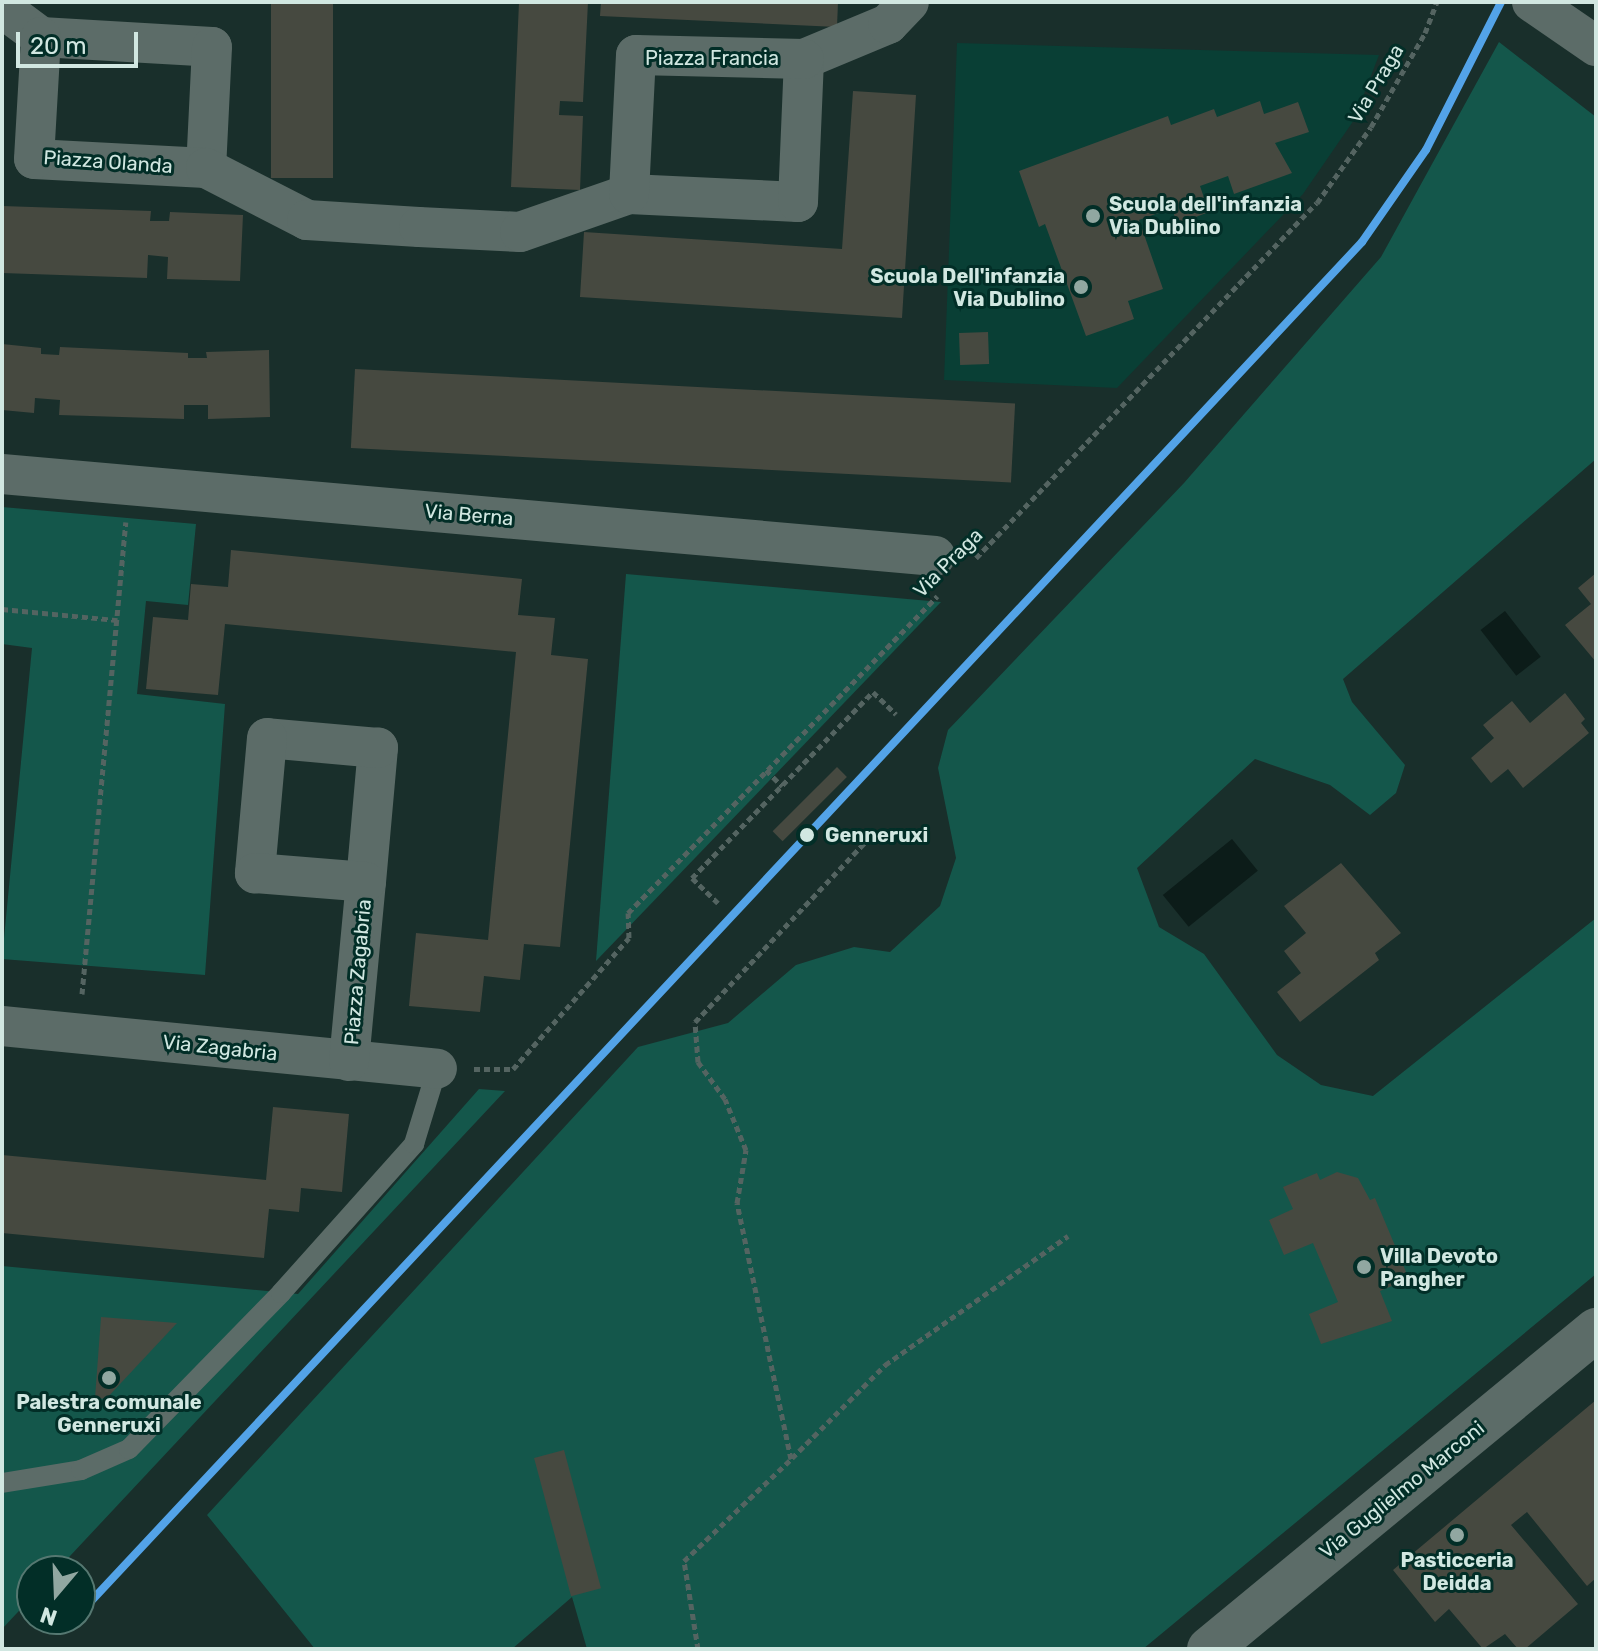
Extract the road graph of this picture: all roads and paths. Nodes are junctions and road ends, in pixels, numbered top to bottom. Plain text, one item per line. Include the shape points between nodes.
1 (909, 2) edge
2 (1437, 2) edge
3 (1532, 2) edge
4 (2, 8) edge
5 (41, 37) junction
6 (1596, 46) edge
7 (804, 59) junction
8 (206, 168) junction
9 (629, 194) junction
10 (419, 227) joint
11 (2, 474) edge
12 (129, 485) junction
13 (950, 569) junction
14 (2, 609) edge
15 (117, 620) junction
16 (896, 714) dead end
17 (766, 770) junction
18 (782, 786) junction
19 (870, 837) dead end
20 (366, 882) dead end
21 (718, 903) dead end
22 (2, 1026) edge
23 (78, 1033) junction
24 (349, 1061) junction
25 (437, 1069) junction
26 (1068, 1236) dead end
27 (1596, 1330) edge
28 (791, 1459) junction
29 (2, 1483) edge
30 (698, 1649) edge
31 (1209, 1649) edge

1 - 7 street via 888,24
2 - 13 path, Via Praga via 1371,127 1317,203
3 - 6 street
4 - 5 street
5 - 8 street via 212,47
5 - 8 street, Piazza Olanda via 34,159
7 - 9 street, Piazza Francia via 636,55
7 - 9 street, Piazza Francia via 798,202
8 - 10 street, Piazza Olanda via 307,220
9 - 10 street, Piazza Francia via 520,232
11 - 12 street, Via Berna
12 - 13 street, Via Berna
12 - 15 path
13 - 17 path, Via Praga
14 - 15 path
15 - 23 path
16 - 18 path via 873,692
17 - 18 path
17 - 25 path, Via Praga via 628,913 629,938 513,1069
18 - 21 path via 692,878
19 - 28 path via 695,1022 698,1062 725,1099 746,1150 737,1203
20 - 24 street, Piazza Zagabria
22 - 23 street, Via Zagabria
23 - 24 street, Via Zagabria
24 - 25 street, Via Zagabria
25 - 29 lane via 414,1144 281,1293 129,1449 81,1470
26 - 28 path via 885,1365
27 - 31 main road, Via Guglielmo Marconi
28 - 30 path via 684,1561

